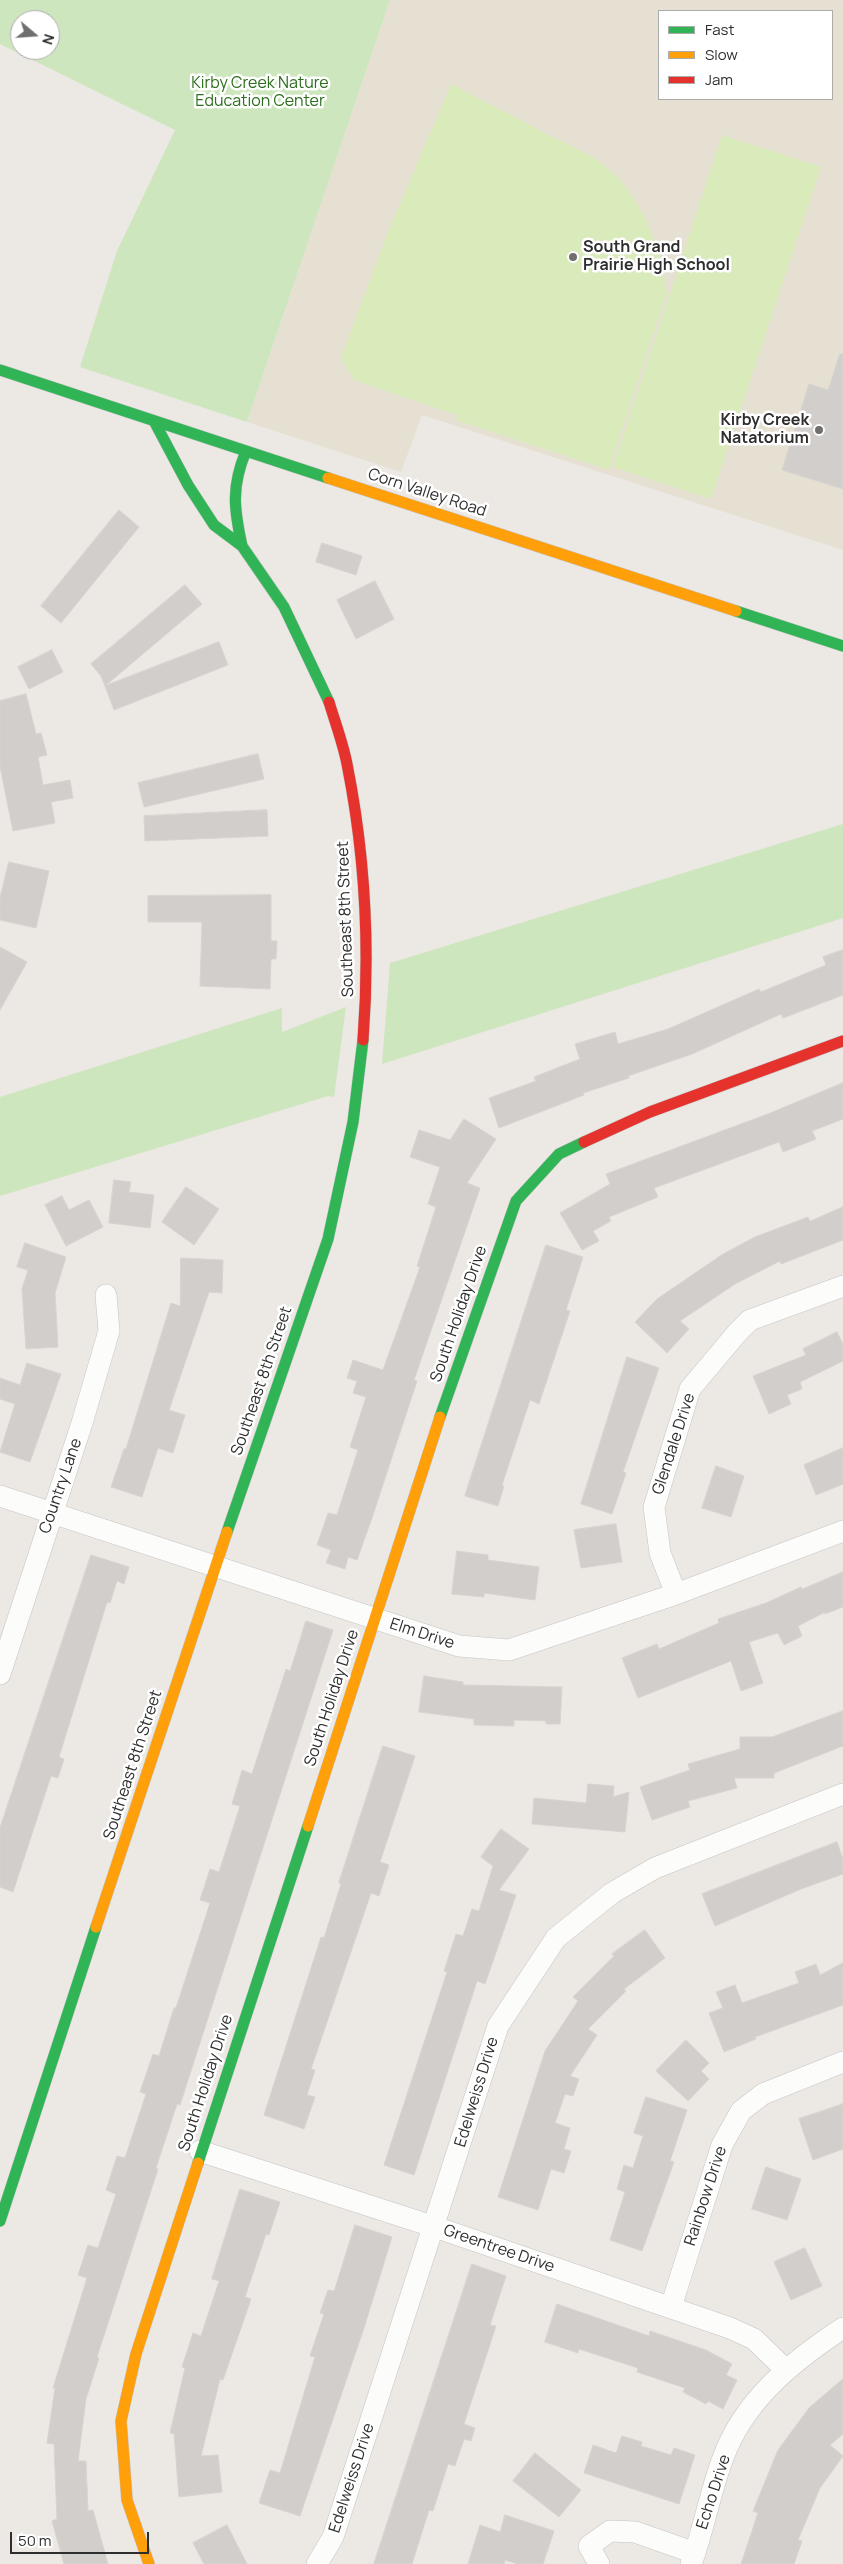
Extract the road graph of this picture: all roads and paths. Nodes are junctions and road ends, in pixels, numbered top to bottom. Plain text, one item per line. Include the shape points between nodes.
1 (0, 370) edge
2 (154, 421) junction
3 (246, 451) junction
4 (242, 546) junction
5 (843, 646) edge
6 (843, 1041) edge
7 (843, 1286) edge
8 (106, 1295) dead end
9 (0, 1496) edge
10 (51, 1513) junction
11 (843, 1532) edge
12 (215, 1566) junction
13 (676, 1594) junction
14 (375, 1619) junction
15 (0, 1674) edge
16 (843, 1794) edge
17 (843, 2062) edge
18 (200, 2151) junction
19 (0, 2220) edge
20 (435, 2227) junction
21 (670, 2306) junction
22 (843, 2328) edge
23 (786, 2370) junction
24 (693, 2559) edge
25 (149, 2564) edge
26 (318, 2564) edge
27 (598, 2564) edge

1 - 2 street, Corn Valley Road
2 - 3 street, Corn Valley Road
2 - 4 street, Southeast 8th Street via 188,485 214,525
3 - 4 street, Southeast 8th Street via 232,492
3 - 5 street, Corn Valley Road
4 - 12 street, Southeast 8th Street via 284,606 327,696 347,762 362,856 367,974 354,1122 328,1238
6 - 14 street, South Holiday Drive via 650,1112 559,1154 516,1201 448,1394
7 - 13 street, Glendale Drive via 750,1320 690,1389 654,1507 660,1552
8 - 10 street, Country Lane via 109,1331
9 - 10 street, Elm Drive
10 - 12 street, Elm Drive
10 - 15 street, Country Lane
11 - 13 street, Elm Drive
12 - 14 street, Elm Drive
12 - 19 street, Southeast 8th Street
13 - 14 street, Elm Drive via 509,1650 459,1646
14 - 18 street, South Holiday Drive
16 - 20 street, Edelweiss Drive via 655,1868 612,1894 556,1938 498,2026
17 - 21 street, Rainbow Drive via 763,2094 742,2111 722,2145
18 - 20 street, Greentree Drive
18 - 25 street, South Holiday Drive via 136,2354 121,2421 127,2500
20 - 21 street, Greentree Drive
20 - 26 street, Edelweiss Drive via 333,2538
21 - 23 street, Greentree Drive via 754,2339
22 - 23 street, Echo Drive
23 - 24 street, Echo Drive via 750,2406 723,2457
24 - 27 street, Echo Drive via 635,2532 610,2531 589,2546

